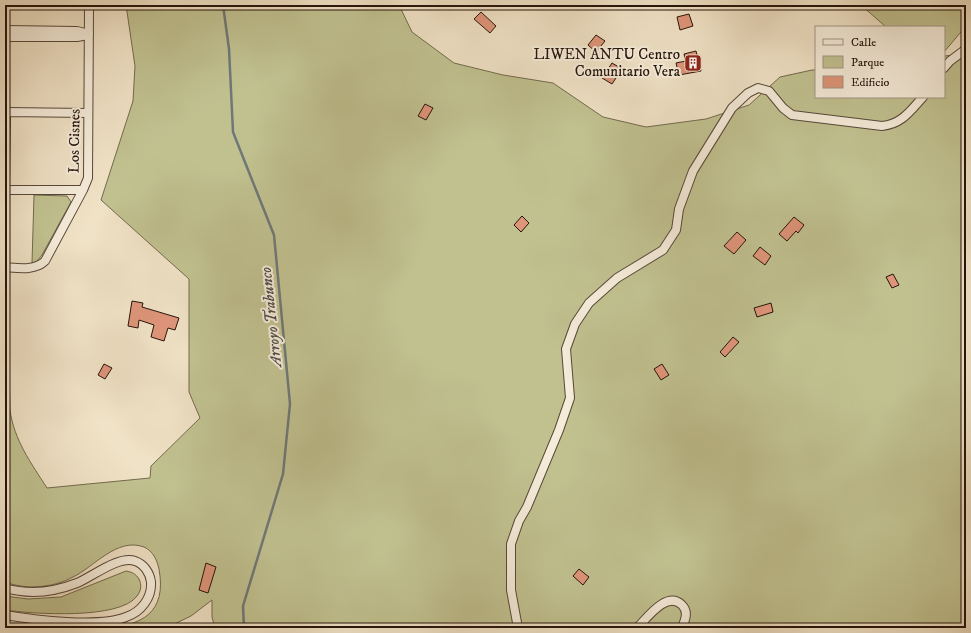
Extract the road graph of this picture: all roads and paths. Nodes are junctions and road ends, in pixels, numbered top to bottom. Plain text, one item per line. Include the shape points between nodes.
1 (89, 5) edge
2 (5, 30) edge
3 (89, 34) junction
4 (5, 37) edge
5 (966, 49) edge
6 (945, 67) edge
7 (922, 98) edge
8 (5, 112) edge
9 (88, 113) junction
10 (5, 185) edge
11 (5, 190) edge
12 (84, 190) junction
13 (5, 267) edge
14 (5, 588) edge
15 (5, 615) edge
16 (518, 628) edge
17 (637, 628) edge
18 (682, 628) edge

1 - 3 street, Los Cisnes
2 - 3 street via 77,31
3 - 4 street via 77,37
3 - 9 street, Los Cisnes
5 - 6 street
7 - 16 street via 903,120 893,125 882,126 792,115 769,91 758,88 748,93 732,108 693,171 679,209 676,230 663,250 617,278 589,303 574,324 566,348 570,398 560,430 511,544 511,590
8 - 9 street
8 - 10 street
9 - 12 street, Los Cisnes via 88,174
11 - 12 street
12 - 13 street, Los Cisnes via 47,258 40,265 28,268
14 - 15 street via 35,592 64,587 82,581 118,562 130,560 145,568 149,573 151,585 148,597 141,608 120,619 78,621
17 - 18 street via 662,603 671,600 680,603 685,611

